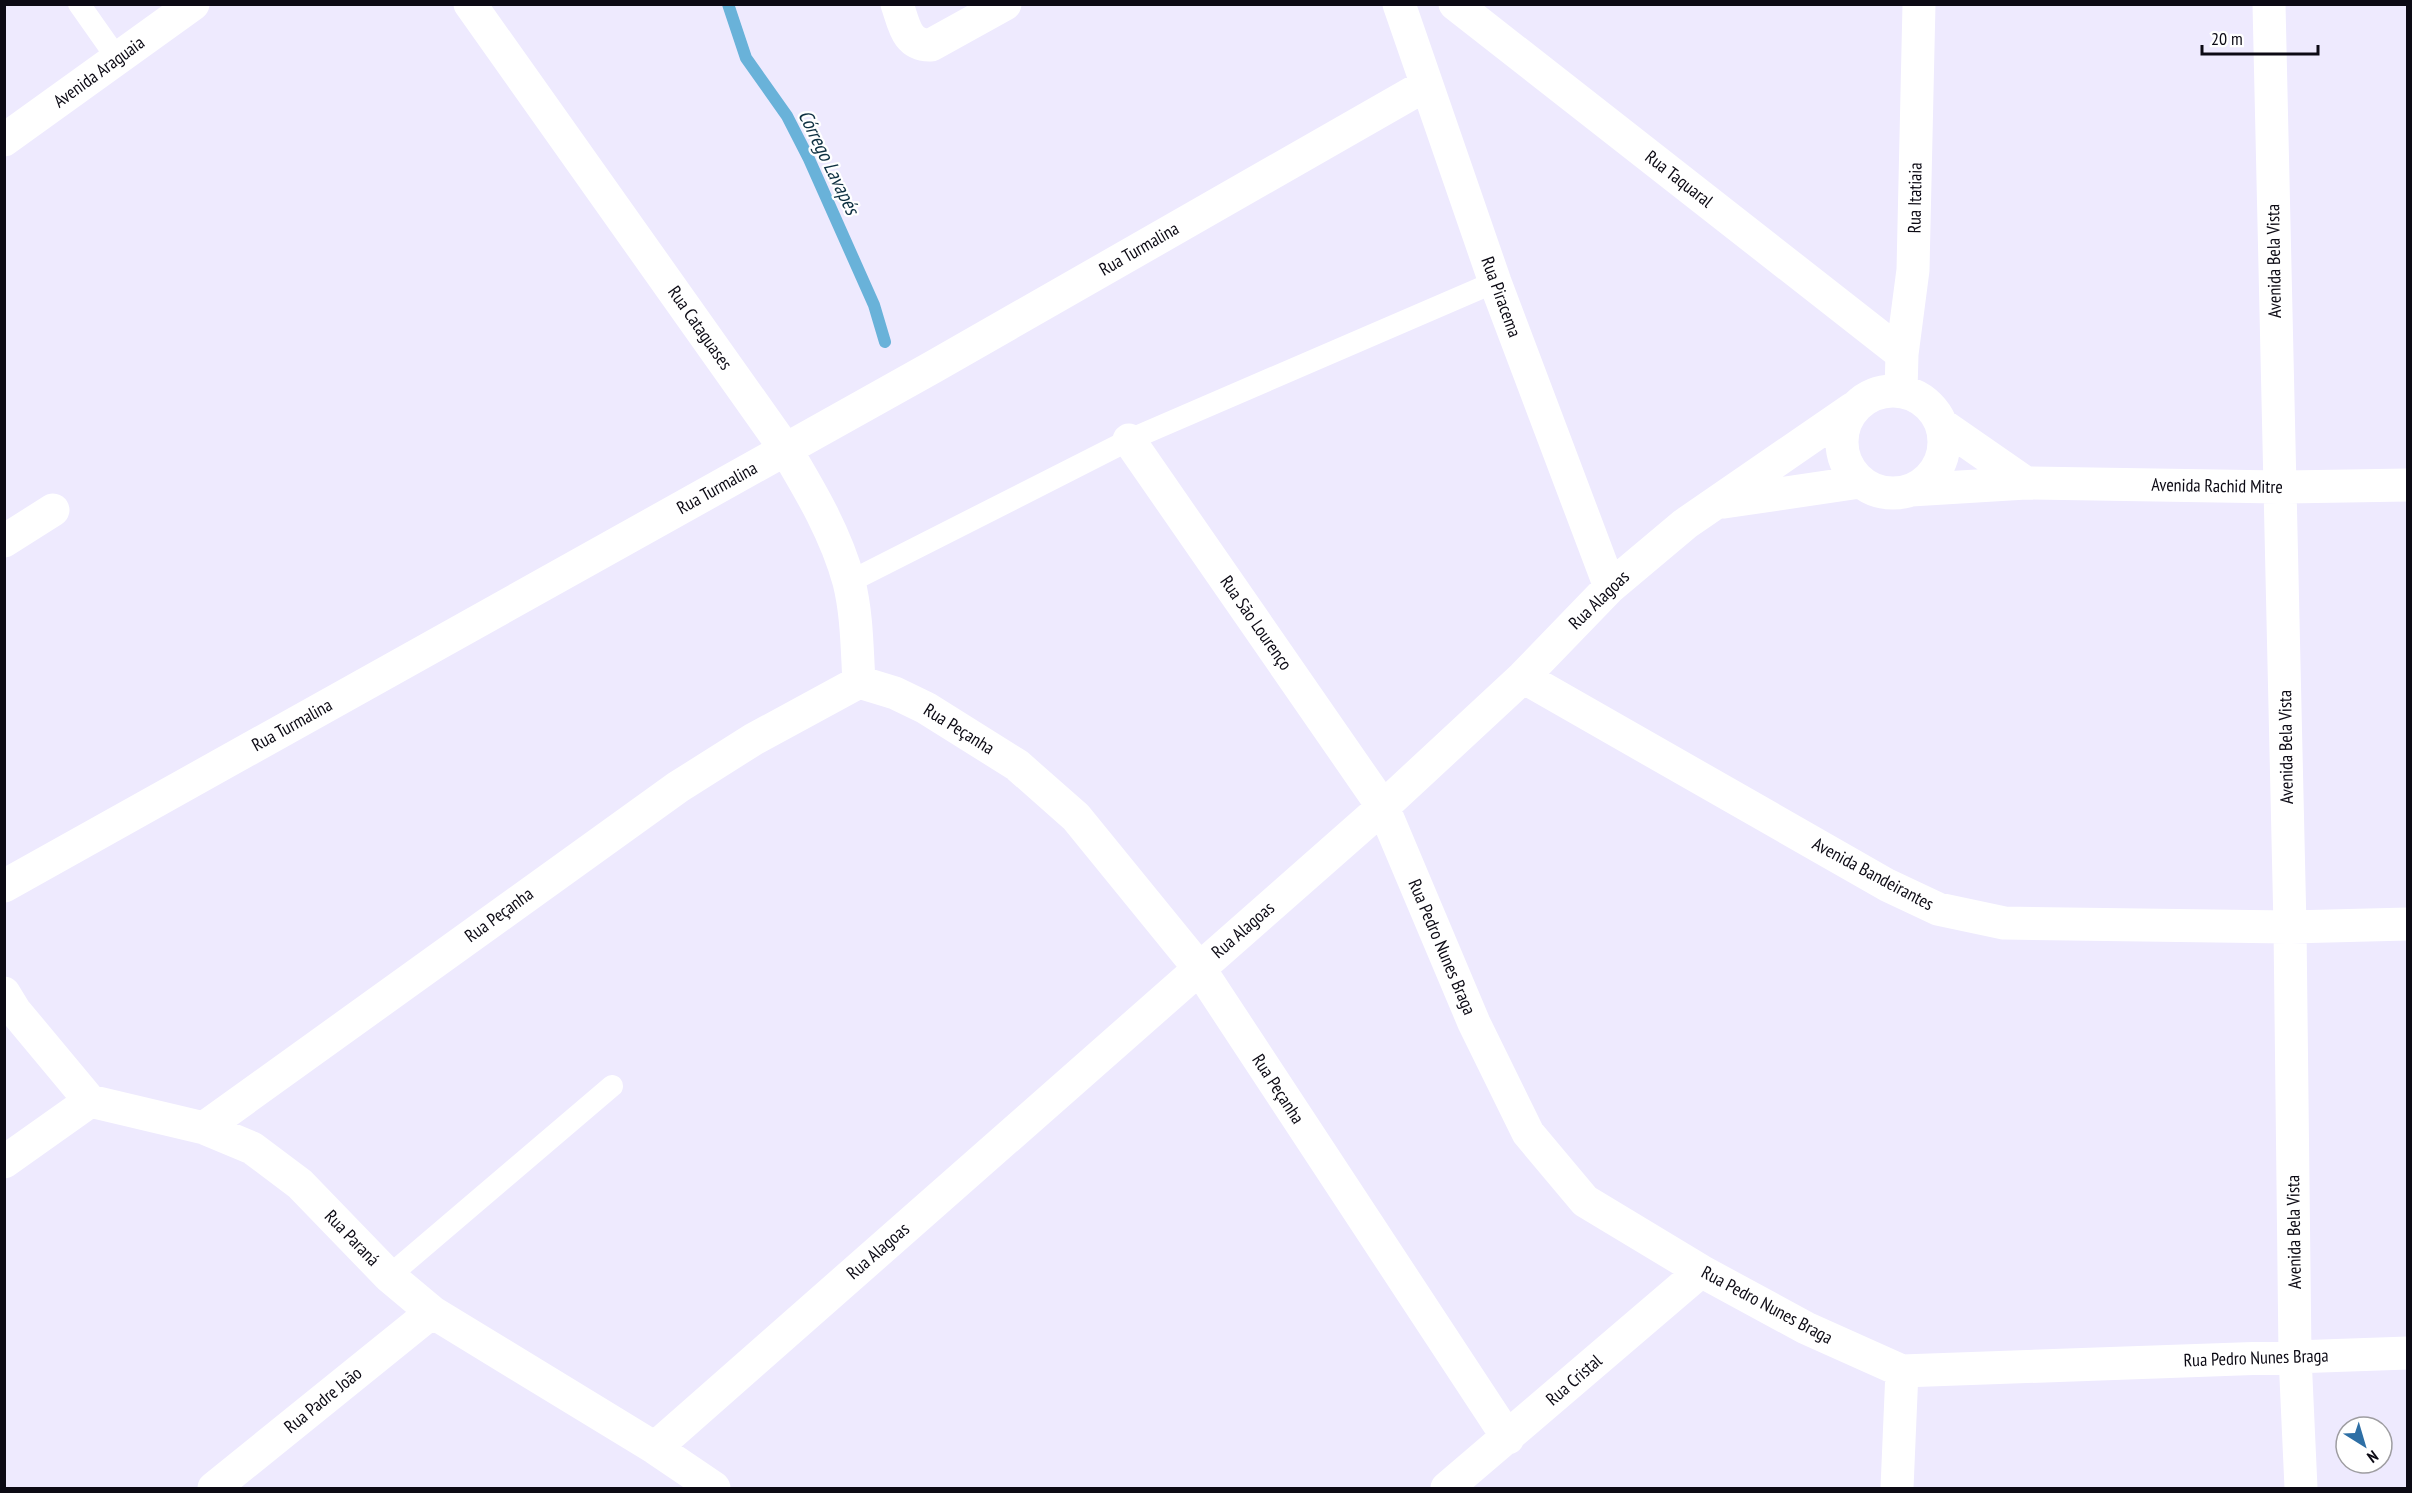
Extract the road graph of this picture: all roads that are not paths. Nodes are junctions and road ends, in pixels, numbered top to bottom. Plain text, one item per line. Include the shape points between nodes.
1 (79, 4) edge
2 (193, 4) edge
3 (470, 4) edge
4 (1005, 4) edge
5 (1399, 4) edge
6 (1455, 4) edge
7 (1919, 4) edge
8 (2269, 4) edge
9 (901, 18) edge
10 (117, 58) junction
11 (1426, 85) junction
12 (4, 140) edge
13 (1496, 282) junction
14 (1902, 354) junction
15 (1901, 391) junction
16 (1852, 409) junction
17 (1941, 424) junction
18 (1129, 440) junction
19 (786, 450) junction
20 (1860, 482) junction
21 (2026, 483) junction
22 (2408, 485) edge
23 (2279, 487) junction
24 (1911, 490) junction
25 (1716, 503) junction
26 (53, 510) dead end
27 (4, 541) edge
28 (849, 582) junction
29 (1610, 587) junction
30 (1523, 677) junction
31 (859, 682) junction
32 (1383, 807) junction
33 (4, 886) edge
34 (2408, 924) edge
35 (2290, 927) junction
36 (1199, 968) junction
37 (4, 993) edge
38 (612, 1086) dead end
39 (90, 1101) junction
40 (204, 1128) junction
41 (4, 1162) edge
42 (1701, 1271) junction
43 (389, 1276) junction
44 (432, 1312) junction
45 (2408, 1353) edge
46 (2295, 1356) junction
47 (1902, 1371) junction
48 (1508, 1438) junction
49 (655, 1448) junction
50 (214, 1488) edge
51 (714, 1488) edge
52 (1447, 1488) edge
53 (1897, 1488) edge
54 (2301, 1488) edge

1 - 10 lane
2 - 10 street, Avenida Araguaia
3 - 19 street, Rua Cataguases
4 - 9 street via 931,45 912,41
5 - 11 street, Rua Piracema
6 - 14 street, Rua Taquaral
7 - 14 street, Rua Itatiaia via 1913,270
8 - 23 street, Avenida Bela Vista
10 - 12 street, Avenida Araguaia
11 - 13 street, Rua Piracema
11 - 19 street, Rua Turmalina
13 - 18 lane
13 - 29 street, Rua Piracema
14 - 15 street, Rua Itatiaia
15 - 16 street via 1875,394
15 - 17 street via 1926,402
16 - 20 street via 1841,434 1844,460
16 - 25 street
17 - 21 street
17 - 24 street via 1944,451 1933,476
18 - 28 lane
18 - 32 street, Rua São Lourenço
19 - 28 street, Rua Cataguases via 831,529
19 - 33 street, Rua Turmalina
20 - 24 street, Rua Alagoas via 1884,493
20 - 25 street, Rua Alagoas
21 - 23 street, Avenida Rachid Mitre
21 - 24 street, Avenida Rachid Mitre
22 - 23 street, Avenida Rachid Mitre
23 - 35 street, Avenida Bela Vista
25 - 29 street, Rua Alagoas
26 - 27 street
28 - 31 street, Rua Cataguases
29 - 30 street, Rua Alagoas
30 - 32 street, Rua Alagoas
30 - 35 street, Avenida Bandeirantes via 1887,885 1938,909 2004,923
31 - 36 street, Rua Peçanha via 926,708 1017,765 1076,818
31 - 40 street, Rua Peçanha via 754,739 678,787
32 - 36 street, Rua Alagoas
32 - 42 street, Rua Pedro Nunes Braga via 1474,1023 1528,1133 1585,1201
34 - 35 street, Avenida Bandeirantes
35 - 46 street, Avenida Bela Vista
36 - 48 street, Rua Peçanha
36 - 49 street, Rua Alagoas
37 - 39 street
38 - 43 lane
39 - 40 street, Rua Paraná
39 - 41 street
40 - 43 street, Rua Paraná via 252,1148 300,1184
42 - 47 street, Rua Pedro Nunes Braga via 1806,1328
42 - 48 street, Rua Cristal
43 - 44 street, Rua Paraná
44 - 49 street, Rua Paraná
44 - 50 street, Rua Padre João
45 - 46 street, Rua Pedro Nunes Braga
46 - 47 street, Rua Pedro Nunes Braga
46 - 54 street, Avenida Bela Vista
47 - 53 street
48 - 52 street, Rua Cristal
49 - 51 street, Rua Paraná

